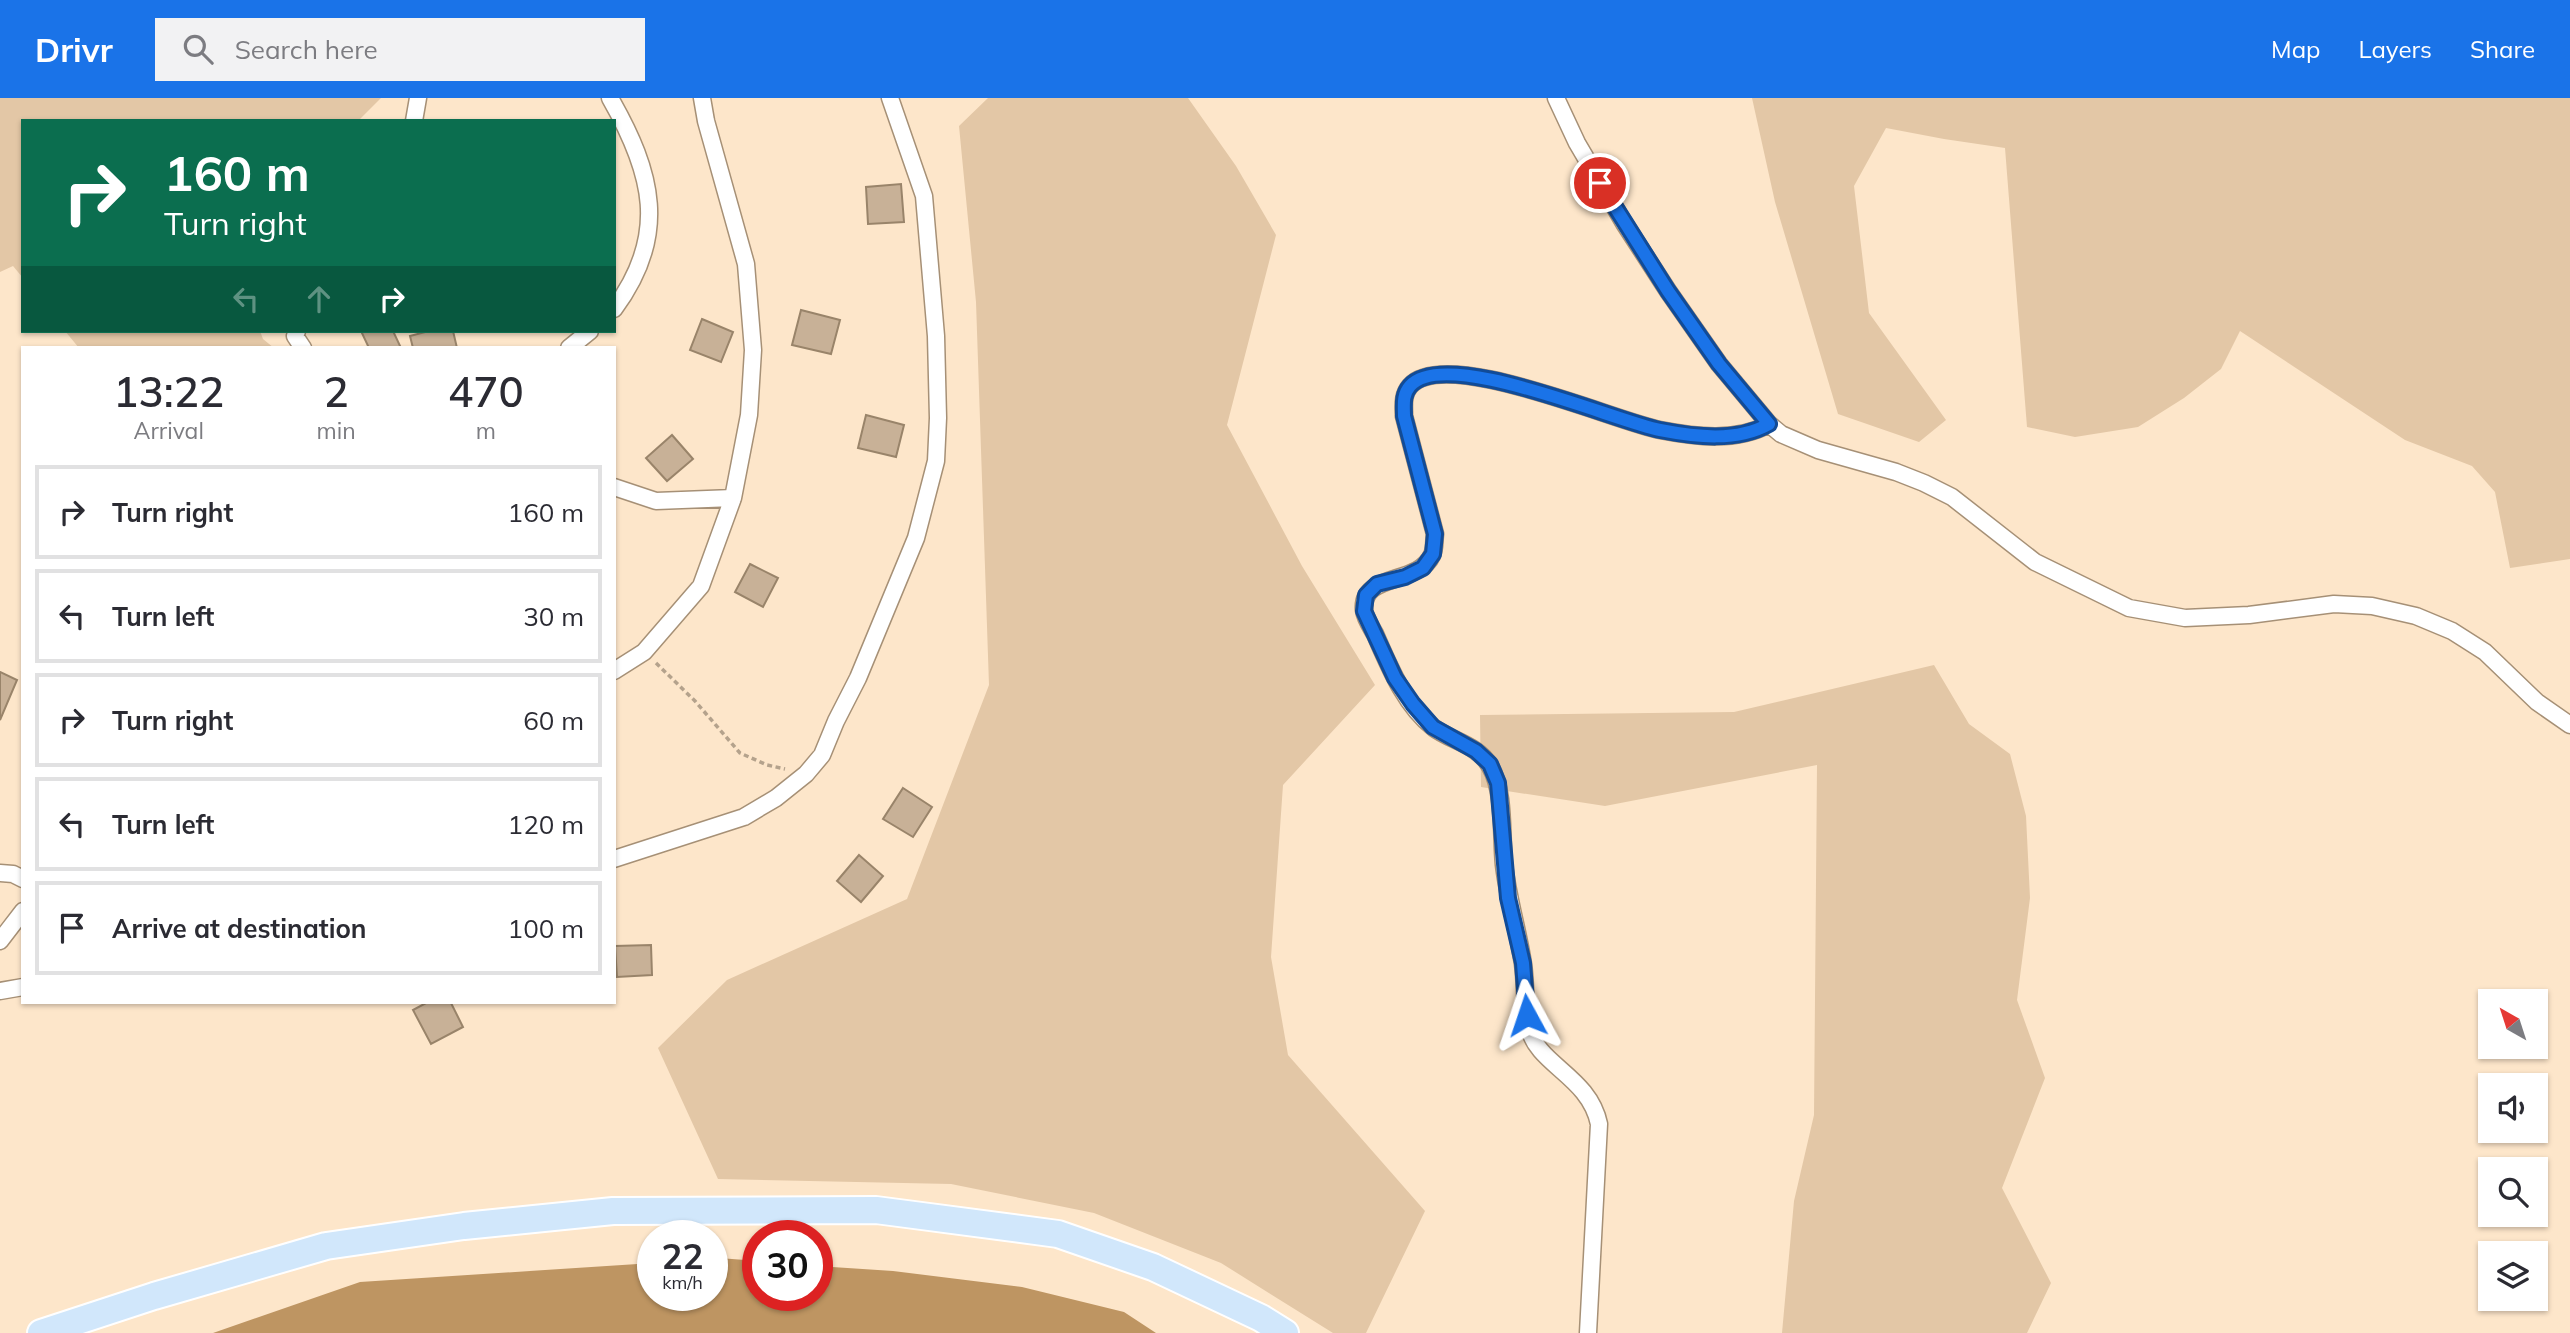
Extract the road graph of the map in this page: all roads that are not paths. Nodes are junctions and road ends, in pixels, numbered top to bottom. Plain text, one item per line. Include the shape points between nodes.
1 (418, 98) edge
2 (610, 98) edge
3 (702, 98) edge
4 (890, 98) edge
5 (1556, 98) edge
6 (414, 119) edge
7 (616, 306) edge
8 (588, 333) edge
9 (571, 346) edge
10 (1769, 424) junction
11 (616, 488) edge
12 (733, 498) junction
13 (616, 670) edge
14 (2570, 725) edge
15 (616, 858) edge
16 (0, 873) edge
17 (21, 878) edge
18 (21, 914) edge
19 (0, 941) edge
20 (21, 987) edge
21 (0, 991) edge
22 (41, 1333) edge
23 (1285, 1333) edge
24 (1588, 1333) edge

1 - 6 street
2 - 7 street via 635,149 651,212 645,252 631,287
3 - 12 street via 746,264 754,350 749,415
4 - 15 street via 924,196 936,336 936,461 916,538 858,678 822,755 806,774 744,817
5 - 10 street via 1577,143 1668,291 1719,364
8 - 9 street
10 - 14 street via 1797,442 1896,472 1952,497 2035,562 2129,608 2185,618 2334,604 2372,606 2416,616 2485,652 2537,702
10 - 24 street via 1734,436 1658,430 1535,390 1458,376 1423,377 1410,386 1404,398 1404,416 1435,534 1433,554 1423,568 1377,584 1366,595 1364,611 1395,678 1413,704 1433,727 1490,764 1498,783 1508,898 1523,963 1529,1030 1540,1050 1585,1092 1599,1124
11 - 12 street via 656,501
12 - 13 street via 701,586 644,652
16 - 17 street
18 - 19 street
20 - 21 street
22 - 23 main road via 326,1246 613,1211 876,1210 1058,1234 1153,1267

